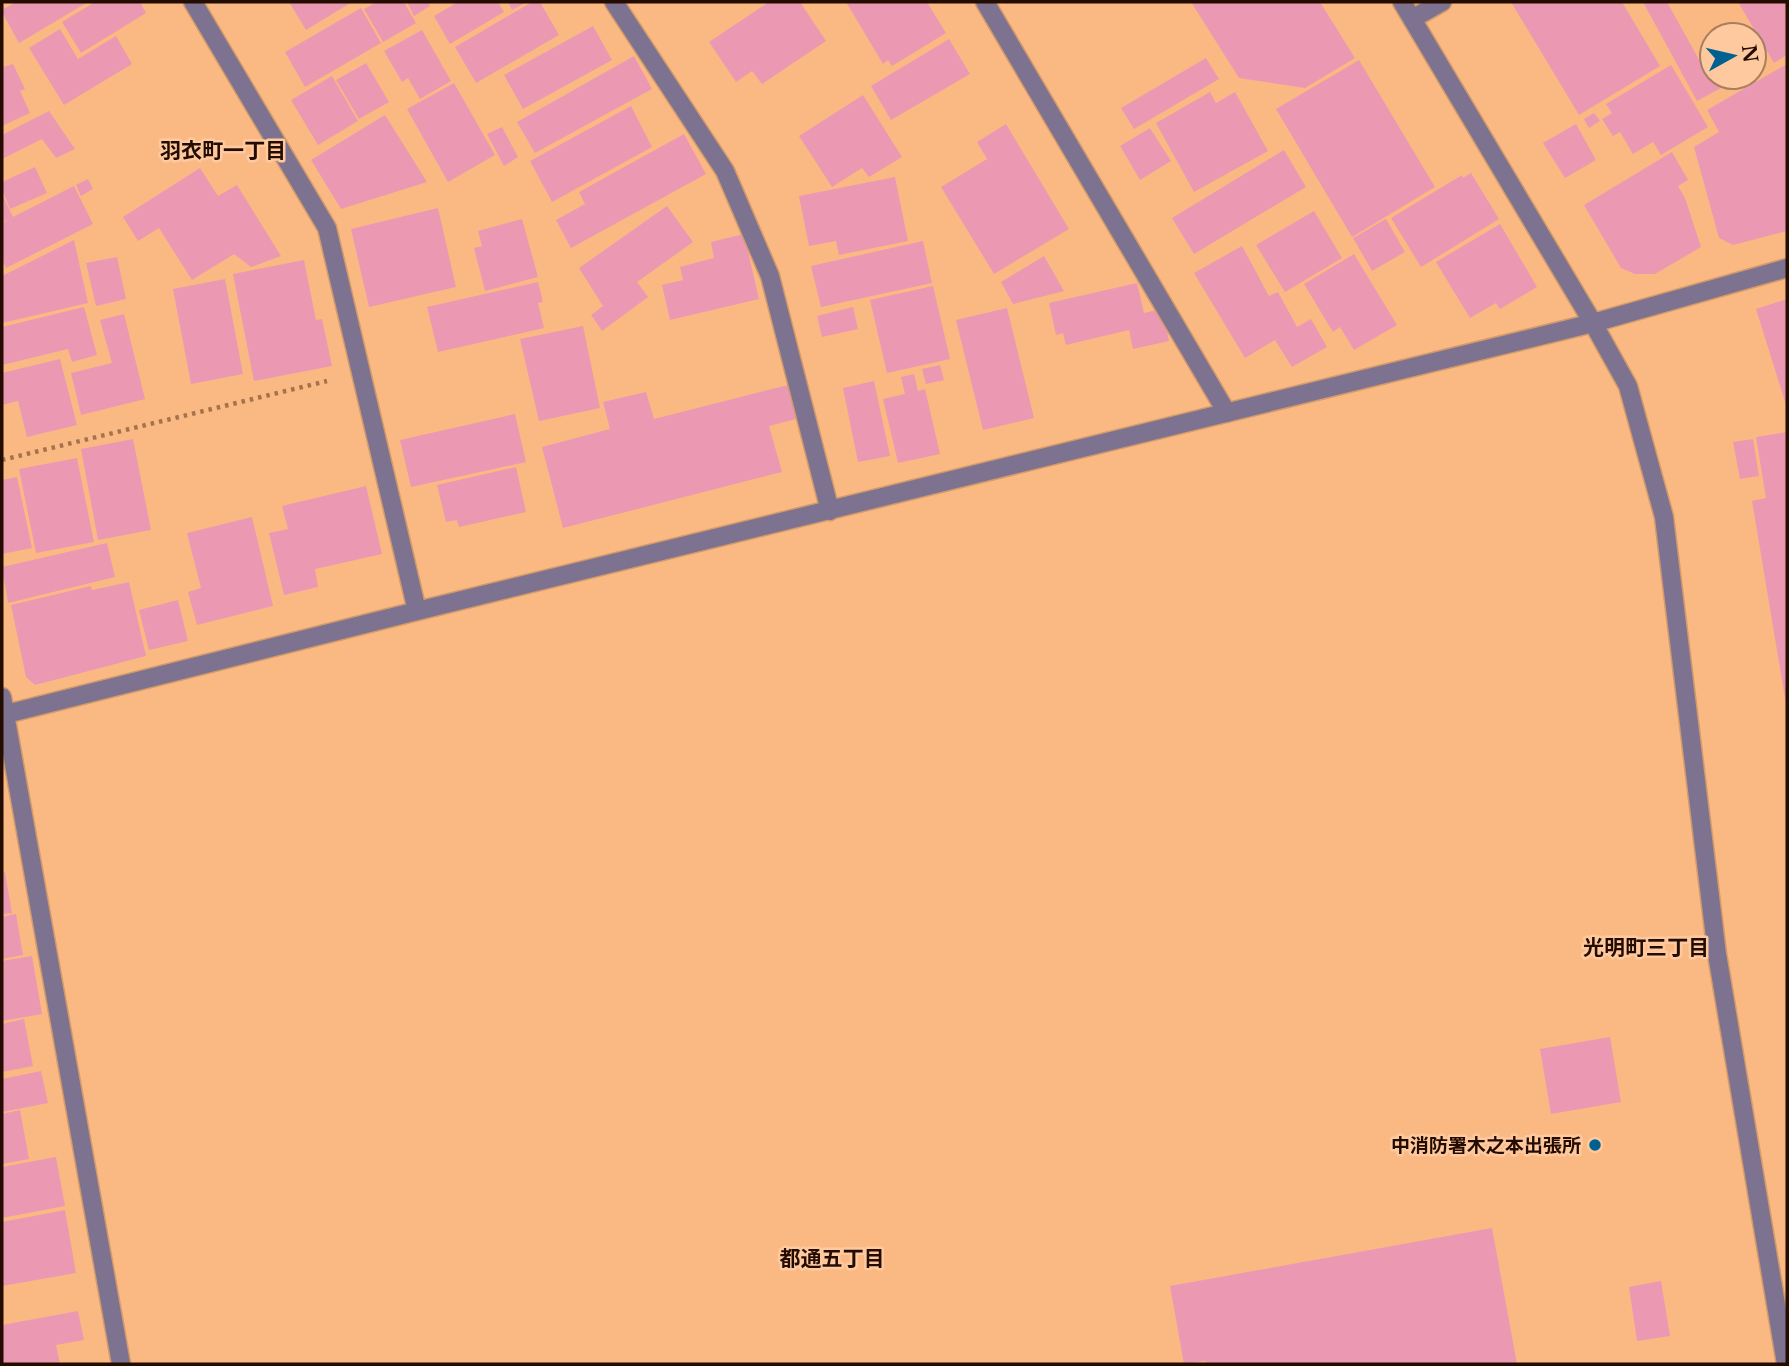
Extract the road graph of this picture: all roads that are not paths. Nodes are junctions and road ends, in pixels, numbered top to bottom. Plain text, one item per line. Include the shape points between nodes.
1 (193, 2) edge
2 (614, 2) edge
3 (985, 2) edge
4 (1402, 2) edge
5 (1442, 2) edge
6 (1412, 19) junction
7 (1787, 268) edge
8 (1593, 323) junction
9 (1227, 413) junction
10 (830, 511) junction
11 (417, 611) junction
12 (3, 709) edge
13 (121, 1364) edge
14 (1786, 1364) edge

1 - 11 street via 327,228
2 - 10 street via 726,171 770,276
3 - 9 street
4 - 6 street
5 - 6 street
6 - 8 street
7 - 8 street
8 - 9 street
8 - 14 street via 1628,386 1664,516 1717,954
9 - 10 street
10 - 11 street
11 - 12 street
12 - 13 street

